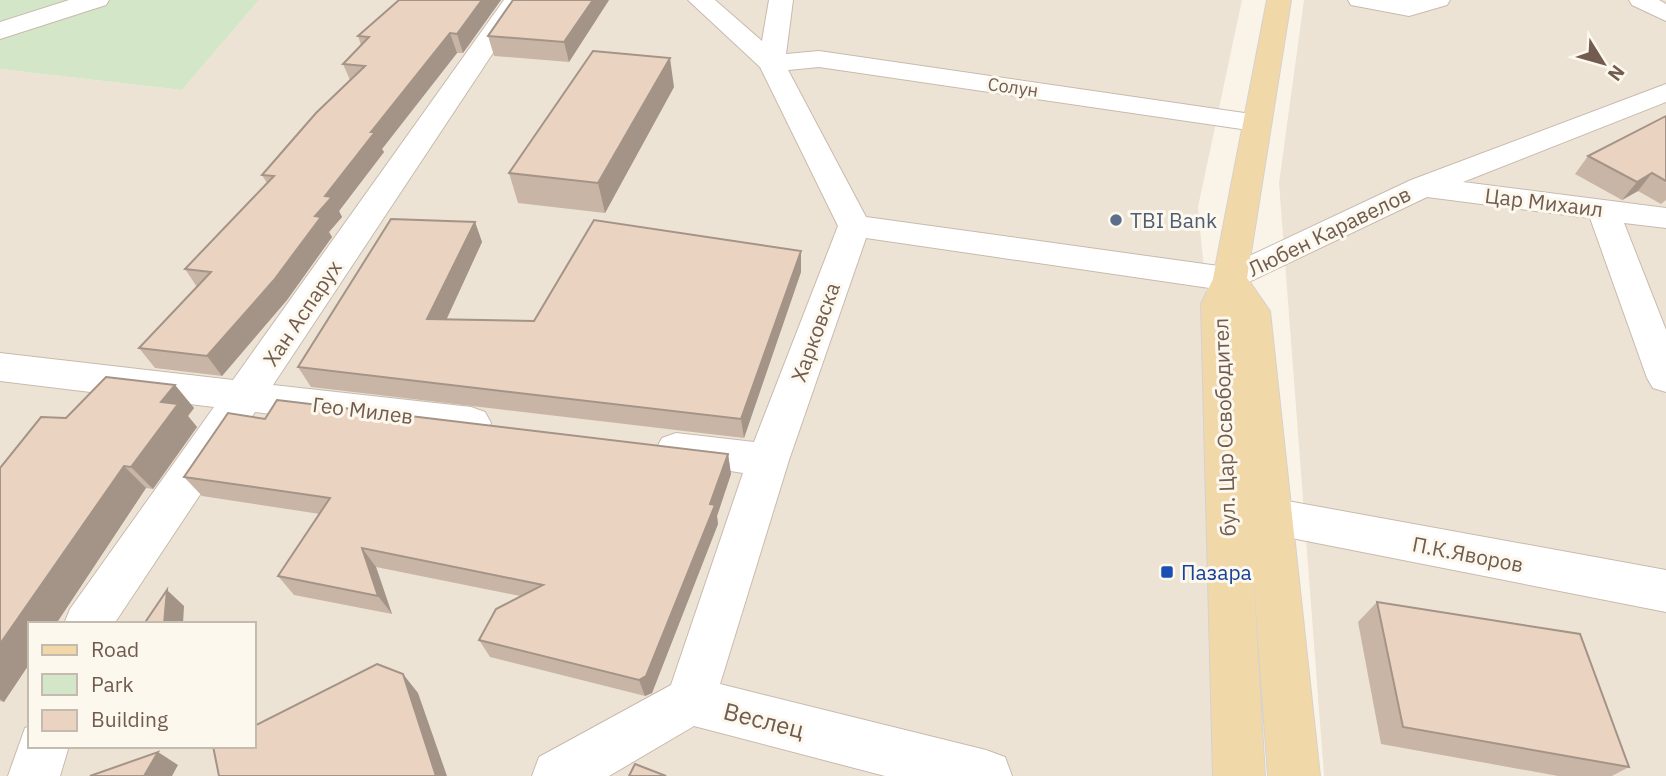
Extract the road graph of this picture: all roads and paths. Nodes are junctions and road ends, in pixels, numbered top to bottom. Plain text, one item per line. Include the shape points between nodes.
1 (97, 0) edge
2 (516, 0) edge
3 (700, 0) edge
4 (781, 0) edge
5 (1279, 0) edge
6 (1360, 0) edge
7 (1438, 0) edge
8 (1641, 0) edge
9 (1666, 14) edge
10 (0, 31) edge
11 (771, 63) junction
12 (1666, 92) edge
13 (1255, 122) junction
14 (1422, 187) junction
15 (1602, 210) junction
16 (1666, 218) edge
17 (854, 226) junction
18 (1230, 279) junction
19 (1658, 339) edge
20 (0, 368) edge
21 (1666, 378) edge
22 (246, 396) junction
23 (507, 428) edge
24 (644, 445) edge
25 (768, 460) junction
26 (1271, 516) junction
27 (1666, 591) edge
28 (88, 622) edge
29 (690, 701) junction
30 (42, 748) edge
31 (34, 776) edge
32 (558, 776) edge
33 (986, 776) edge
34 (1238, 776) edge
35 (1294, 776) edge

1 - 10 street
2 - 22 street, Хан Аспарух
3 - 11 street
4 - 11 street
5 - 13 main road, бул. Цар Освободител
6 - 7 street via 1409,9
8 - 9 street
11 - 13 street, Солун via 819,59
11 - 17 street
12 - 14 street, Любен Kаравелов
13 - 18 main road, бул. Цар Освободител
14 - 15 street, Цар Михаил
14 - 18 street, Любен Kаравелов
15 - 16 street, Цар Михаил
15 - 19 street
17 - 18 street, Любен Kаравелов
17 - 25 street, Харковска
18 - 26 main road via 1252,311
18 - 34 main road, бул. Цар Освободител via 1219,304
19 - 21 street
20 - 22 street, Гео Милев
22 - 23 street, Гео Милев
22 - 28 street, Хан Аспарух
24 - 25 street
25 - 29 street, Харковска
26 - 27 street, П.К.Яворов
26 - 35 main road
29 - 32 street
29 - 33 street, Веслец
30 - 31 street

